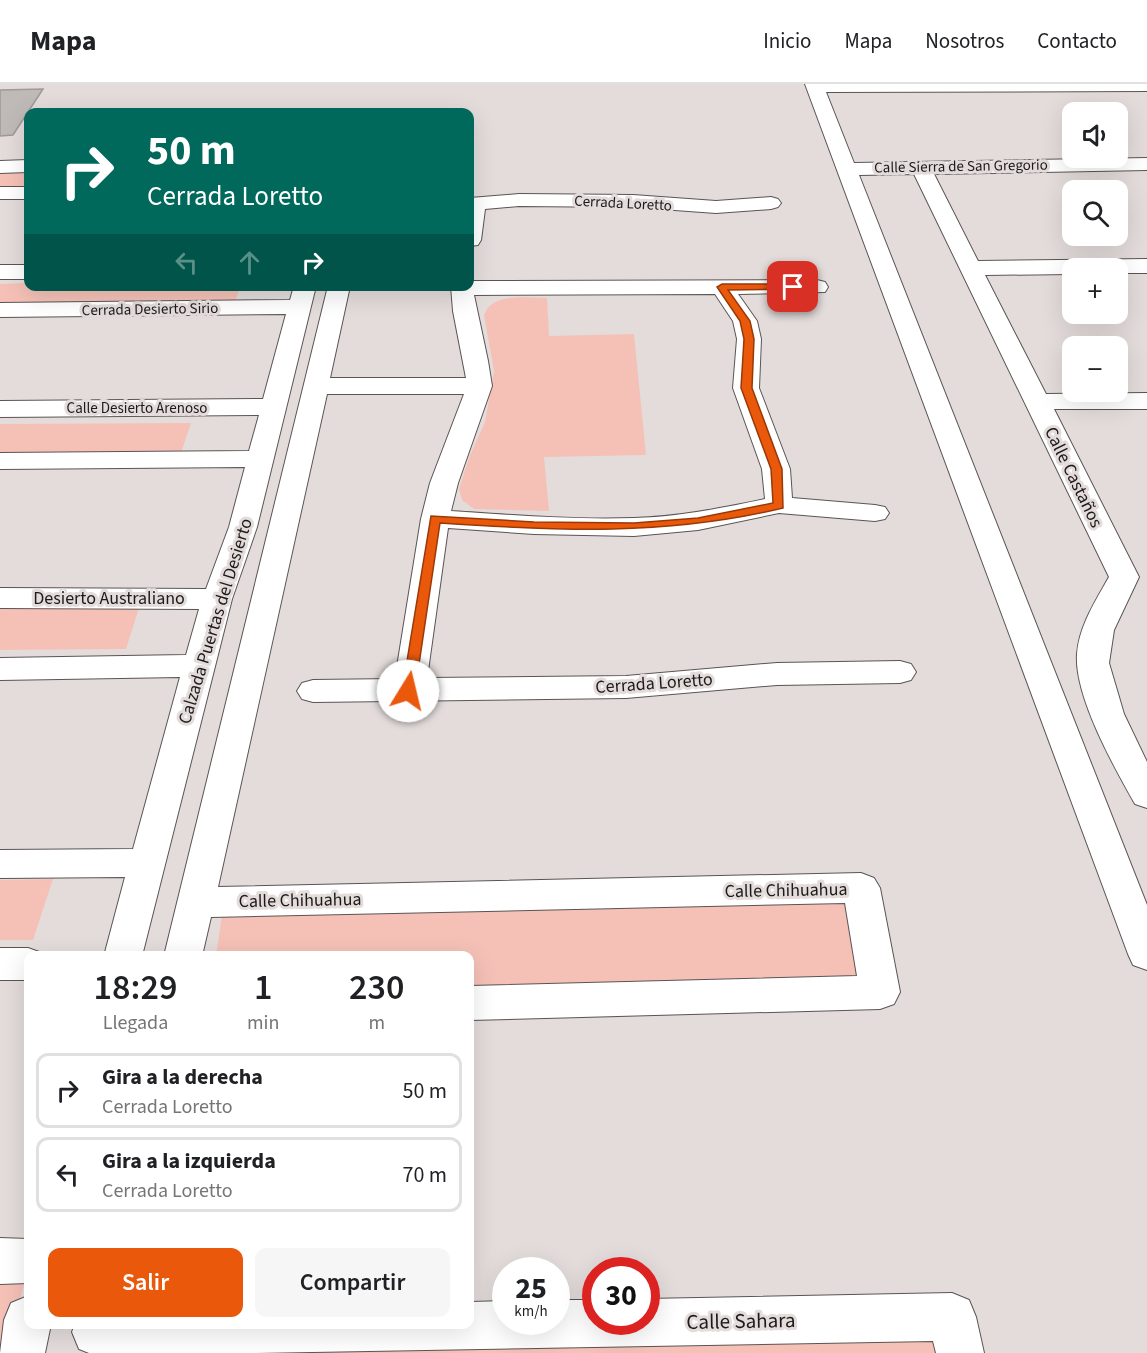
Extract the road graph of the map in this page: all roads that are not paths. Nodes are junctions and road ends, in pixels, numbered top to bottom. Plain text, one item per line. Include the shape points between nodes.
1 (815, 86) edge
2 (1147, 86) edge
3 (1147, 164) edge
4 (24, 166) edge
5 (920, 166) junction
6 (0, 167) edge
7 (847, 169) junction
8 (0, 193) edge
9 (24, 193) edge
10 (771, 203) dead end
11 (474, 204) edge
12 (1147, 266) edge
13 (972, 268) junction
14 (0, 272) edge
15 (24, 272) edge
16 (474, 287) edge
17 (722, 287) junction
18 (817, 287) dead end
19 (338, 291) edge
20 (462, 291) edge
21 (302, 297) edge
22 (0, 310) edge
23 (287, 356) junction
24 (323, 356) junction
25 (316, 386) junction
26 (478, 386) junction
27 (1147, 401) edge
28 (1037, 402) junction
29 (275, 406) junction
30 (0, 409) edge
31 (261, 459) junction
32 (0, 461) edge
33 (779, 505) junction
34 (875, 513) dead end
35 (435, 519) junction
36 (243, 527) junction
37 (284, 528) junction
38 (1135, 576) edge
39 (0, 598) edge
40 (217, 599) junction
41 (199, 666) junction
42 (0, 669) edge
43 (900, 672) dead end
44 (313, 691) dead end
45 (408, 691) junction
46 (176, 754) junction
47 (229, 755) junction
48 (1147, 795) edge
49 (147, 863) junction
50 (0, 864) edge
51 (195, 902) junction
52 (124, 951) edge
53 (184, 951) edge
54 (1147, 954) edge
55 (0, 964) edge
56 (24, 964) edge
57 (474, 1003) edge
58 (0, 1261) edge
59 (24, 1261) edge
60 (474, 1328) edge
61 (26, 1329) edge
62 (411, 1329) edge
63 (95, 1336) edge
64 (21, 1353) edge
65 (960, 1353) edge

1 - 2 street
1 - 7 street
3 - 5 street, Calle Sierra de San Gregorio
4 - 6 street
5 - 7 street, Calle Sierra de San Gregorio
5 - 13 street, Calle Castaños
7 - 54 street
8 - 9 street
10 - 11 street, Cerrada Loretto via 716,207 633,201
12 - 13 street
13 - 28 street, Calle Castaños
14 - 15 street
16 - 17 street
17 - 18 street
17 - 33 street via 737,306 747,330 746,388 776,469
19 - 24 street
20 - 26 street via 462,312 479,369
21 - 22 street, Cerrada Desierto Sirio
21 - 23 street, Calzada Puertas del Desierto
23 - 24 street
23 - 29 street, Calzada Puertas del Desierto
24 - 25 street
25 - 26 street
25 - 37 street
26 - 35 street
27 - 28 street
28 - 38 street, Calle Castaños
29 - 30 street, Calle Desierto Arenoso
29 - 31 street, Calzada Puertas del Desierto
31 - 32 street
31 - 36 street, Calzada Puertas del Desierto
33 - 34 street
33 - 35 street via 698,521 634,526
35 - 45 street
36 - 37 street
36 - 40 street, Calzada Puertas del Desierto
37 - 47 street
38 - 48 street, Calle Castaños via 1101,619 1093,662 1107,714
39 - 40 street, Desierto Australiano
40 - 41 street, Calzada Puertas del Desierto
41 - 42 street
41 - 46 street, Calzada Puertas del Desierto
43 - 45 street, Cerrada Loretto via 777,674 626,687
44 - 45 street, Cerrada Loretto
46 - 47 street
46 - 49 street, Calzada Puertas del Desierto
47 - 51 street
49 - 50 street
49 - 52 street, Calzada Puertas del Desierto
51 - 53 street
51 - 57 street, Calle Chihuahua via 861,888 880,992
55 - 56 street
58 - 59 street
60 - 65 street, Calle Sahara via 952,1317
61 - 64 street
62 - 63 street, Calle Sahara

